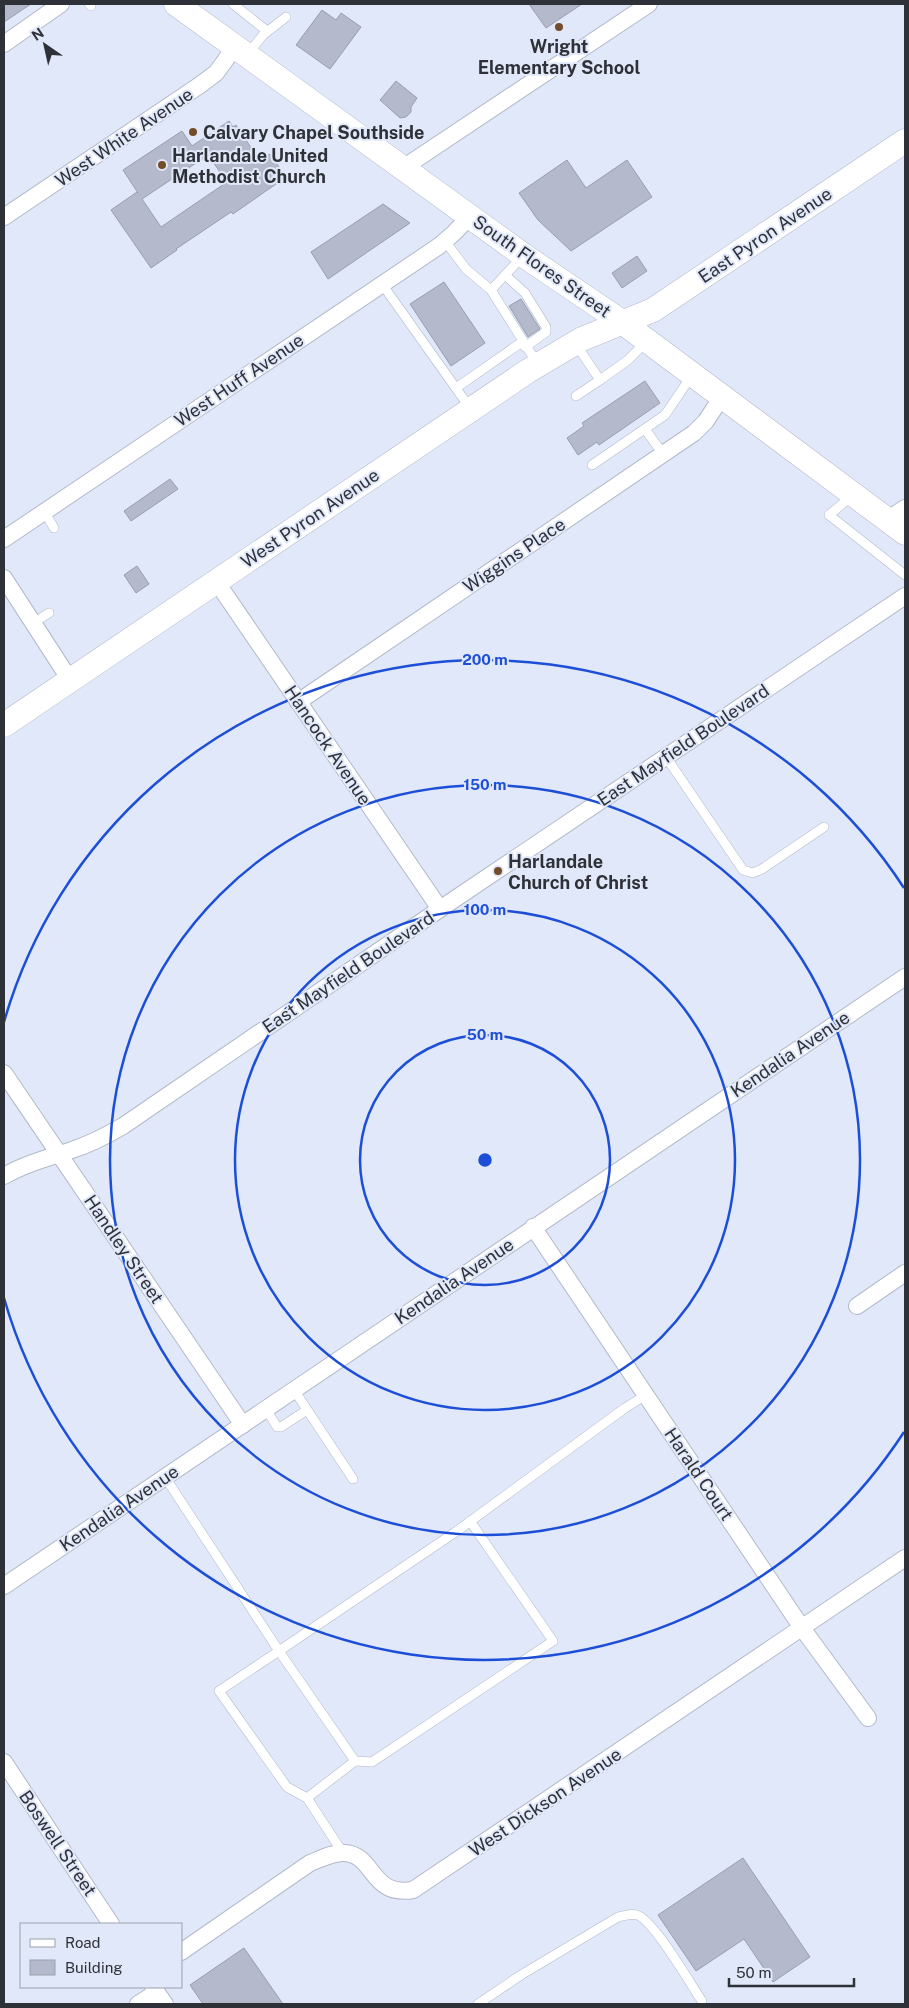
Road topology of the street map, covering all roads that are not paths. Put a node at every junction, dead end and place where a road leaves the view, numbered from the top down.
1 (61, 4) edge
2 (176, 4) edge
3 (233, 4) edge
4 (649, 4) edge
5 (286, 17) dead end
6 (267, 31) junction
7 (4, 44) edge
8 (241, 51) junction
9 (905, 141) edge
10 (403, 168) junction
11 (470, 216) junction
12 (4, 217) edge
13 (445, 241) junction
14 (523, 255) junction
15 (504, 275) junction
16 (382, 284) junction
17 (491, 290) junction
18 (622, 322) junction
19 (646, 342) junction
20 (574, 343) junction
21 (529, 351) junction
22 (692, 375) junction
23 (600, 380) junction
24 (456, 388) junction
25 (576, 396) dead end
26 (721, 398) junction
27 (471, 410) junction
28 (645, 429) junction
29 (663, 454) junction
30 (592, 465) dead end
31 (853, 495) junction
32 (44, 511) junction
33 (899, 520) edge
34 (54, 528) dead end
35 (4, 538) edge
36 (905, 575) edge
37 (4, 578) edge
38 (216, 581) junction
39 (905, 596) edge
40 (49, 613) dead end
41 (33, 623) junction
42 (70, 680) junction
43 (298, 702) junction
44 (4, 725) edge
45 (666, 757) junction
46 (824, 827) dead end
47 (440, 909) junction
48 (905, 977) edge
49 (4, 1073) edge
50 (60, 1154) junction
51 (4, 1176) edge
52 (533, 1227) junction
53 (905, 1273) edge
54 (857, 1306) dead end
55 (294, 1390) junction
56 (646, 1395) junction
57 (266, 1409) junction
58 (307, 1410) junction
59 (243, 1424) junction
60 (165, 1477) junction
61 (353, 1479) dead end
62 (470, 1521) junction
63 (905, 1558) edge
64 (4, 1586) edge
65 (802, 1628) junction
66 (279, 1651) junction
67 (868, 1718) dead end
68 (354, 1761) junction
69 (4, 1762) edge
70 (307, 1798) junction
71 (342, 1852) junction
72 (110, 1923) edge
73 (182, 1951) edge
74 (158, 1994) edge
75 (702, 2001) dead end
76 (138, 2004) edge
77 (478, 2004) edge

1 - 7 street
2 - 8 street, South Flores Street
3 - 6 lane
4 - 10 street
5 - 6 lane
6 - 8 lane
8 - 10 street, South Flores Street
8 - 12 street, West White Avenue
9 - 18 street, East Pyron Avenue
10 - 11 street, South Flores Street
11 - 13 street, West Huff Avenue
11 - 14 street, South Flores Street
13 - 16 street, West Huff Avenue
13 - 17 lane
14 - 15 lane
14 - 18 street, South Flores Street
15 - 17 lane
15 - 21 lane
16 - 24 lane
16 - 32 street, West Huff Avenue
17 - 21 lane
18 - 19 street, South Flores Street
18 - 20 street, West Pyron Avenue
19 - 22 street, South Flores Street
19 - 23 lane
20 - 21 street, West Pyron Avenue
20 - 23 lane
21 - 24 lane
21 - 27 street, West Pyron Avenue
22 - 26 street, South Flores Street
22 - 28 lane
23 - 25 lane
24 - 27 lane
26 - 29 street, Wiggins Place
26 - 31 street, South Flores Street
27 - 38 street, West Pyron Avenue
28 - 29 lane
28 - 30 lane
29 - 43 street, Wiggins Place
31 - 33 street, South Flores Street
31 - 36 lane
32 - 34 lane
32 - 35 street, West Huff Avenue
37 - 41 street
38 - 42 street, West Pyron Avenue
38 - 43 street, Hancock Avenue
39 - 45 street, East Mayfield Boulevard
40 - 41 lane
41 - 42 street
42 - 44 street, West Pyron Avenue
43 - 47 street, Hancock Avenue
45 - 46 lane
45 - 47 street, East Mayfield Boulevard
47 - 50 street, East Mayfield Boulevard
48 - 52 street, Kendalia Avenue
49 - 50 street, Handley Street
50 - 51 street, East Mayfield Boulevard
50 - 59 street, Handley Street
52 - 55 street, Kendalia Avenue
52 - 56 street, Harald Court
53 - 54 street
55 - 57 street, Kendalia Avenue
55 - 58 lane
56 - 62 lane
56 - 65 street, Harald Court
57 - 58 lane
57 - 59 street, Kendalia Avenue
58 - 61 lane
59 - 60 street, Kendalia Avenue
60 - 64 street, Kendalia Avenue
60 - 66 lane
62 - 66 lane
62 - 68 lane
63 - 65 street, West Dickson Avenue
65 - 67 street, Harald Court
65 - 71 street, West Dickson Avenue
66 - 68 lane
66 - 70 lane
68 - 70 lane
69 - 72 street, Boswell Street
70 - 71 lane
71 - 73 street
74 - 76 street
75 - 77 lane

